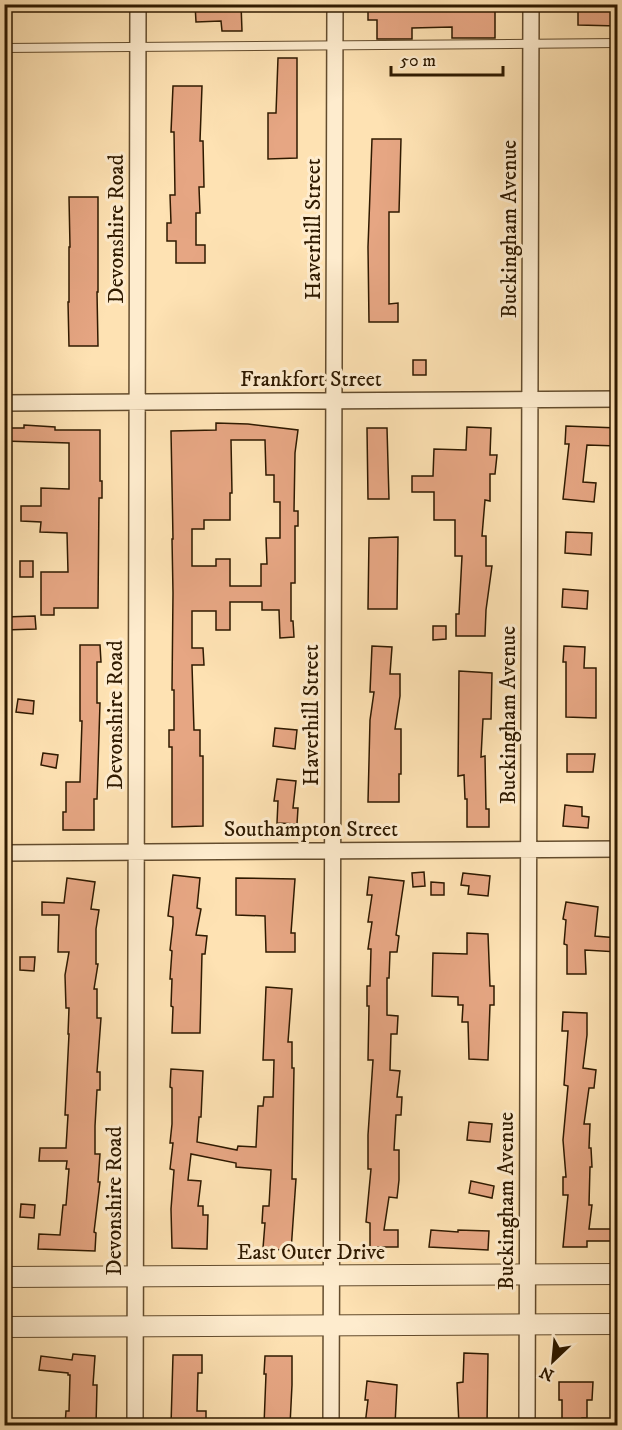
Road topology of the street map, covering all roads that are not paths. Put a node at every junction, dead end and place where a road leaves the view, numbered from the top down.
1 (138, 4) edge
2 (335, 4) edge
3 (531, 4) edge
4 (531, 43) junction
5 (618, 43) edge
6 (335, 44) junction
7 (138, 46) junction
8 (4, 48) edge
9 (530, 399) junction
10 (618, 399) edge
11 (334, 401) junction
12 (137, 402) junction
13 (4, 403) edge
14 (529, 849) junction
15 (618, 849) edge
16 (333, 851) junction
17 (4, 852) edge
18 (136, 852) junction
19 (528, 1274) junction
20 (618, 1274) edge
21 (332, 1275) junction
22 (135, 1276) junction
23 (4, 1277) edge
24 (527, 1324) junction
25 (618, 1324) edge
26 (331, 1326) junction
27 (4, 1327) edge
28 (135, 1327) junction
29 (135, 1425) edge
30 (331, 1425) edge
31 (527, 1425) edge

1 - 7 street, Devonshire Road
2 - 6 street, Haverhill Street
3 - 4 street, Buckingham Avenue
4 - 5 lane
4 - 6 lane
4 - 9 street, Buckingham Avenue
6 - 7 lane
6 - 11 street, Haverhill Street
7 - 8 lane
7 - 12 street, Devonshire Road
9 - 10 street, Frankfort Street
9 - 11 street, Frankfort Street
9 - 14 street, Buckingham Avenue
11 - 12 street, Frankfort Street
11 - 16 street, Haverhill Street
12 - 13 street, Frankfort Street
12 - 18 street, Devonshire Road
14 - 15 street, Southampton Street
14 - 16 street, Southampton Street
14 - 19 street, Buckingham Avenue
16 - 18 street, Southampton Street
16 - 21 street, Haverhill Street
17 - 18 street, Southampton Street
18 - 22 street, Devonshire Road
19 - 20 street, East Outer Drive
19 - 21 street, East Outer Drive
19 - 24 street, Buckingham Avenue
21 - 22 street, East Outer Drive
21 - 26 street, Haverhill Street
22 - 23 street, East Outer Drive
22 - 28 street, Devonshire Road
24 - 25 street
24 - 26 street
24 - 31 street, Buckingham Avenue
26 - 28 street
26 - 30 street, Haverhill Street
27 - 28 street
28 - 29 street, Devonshire Road

